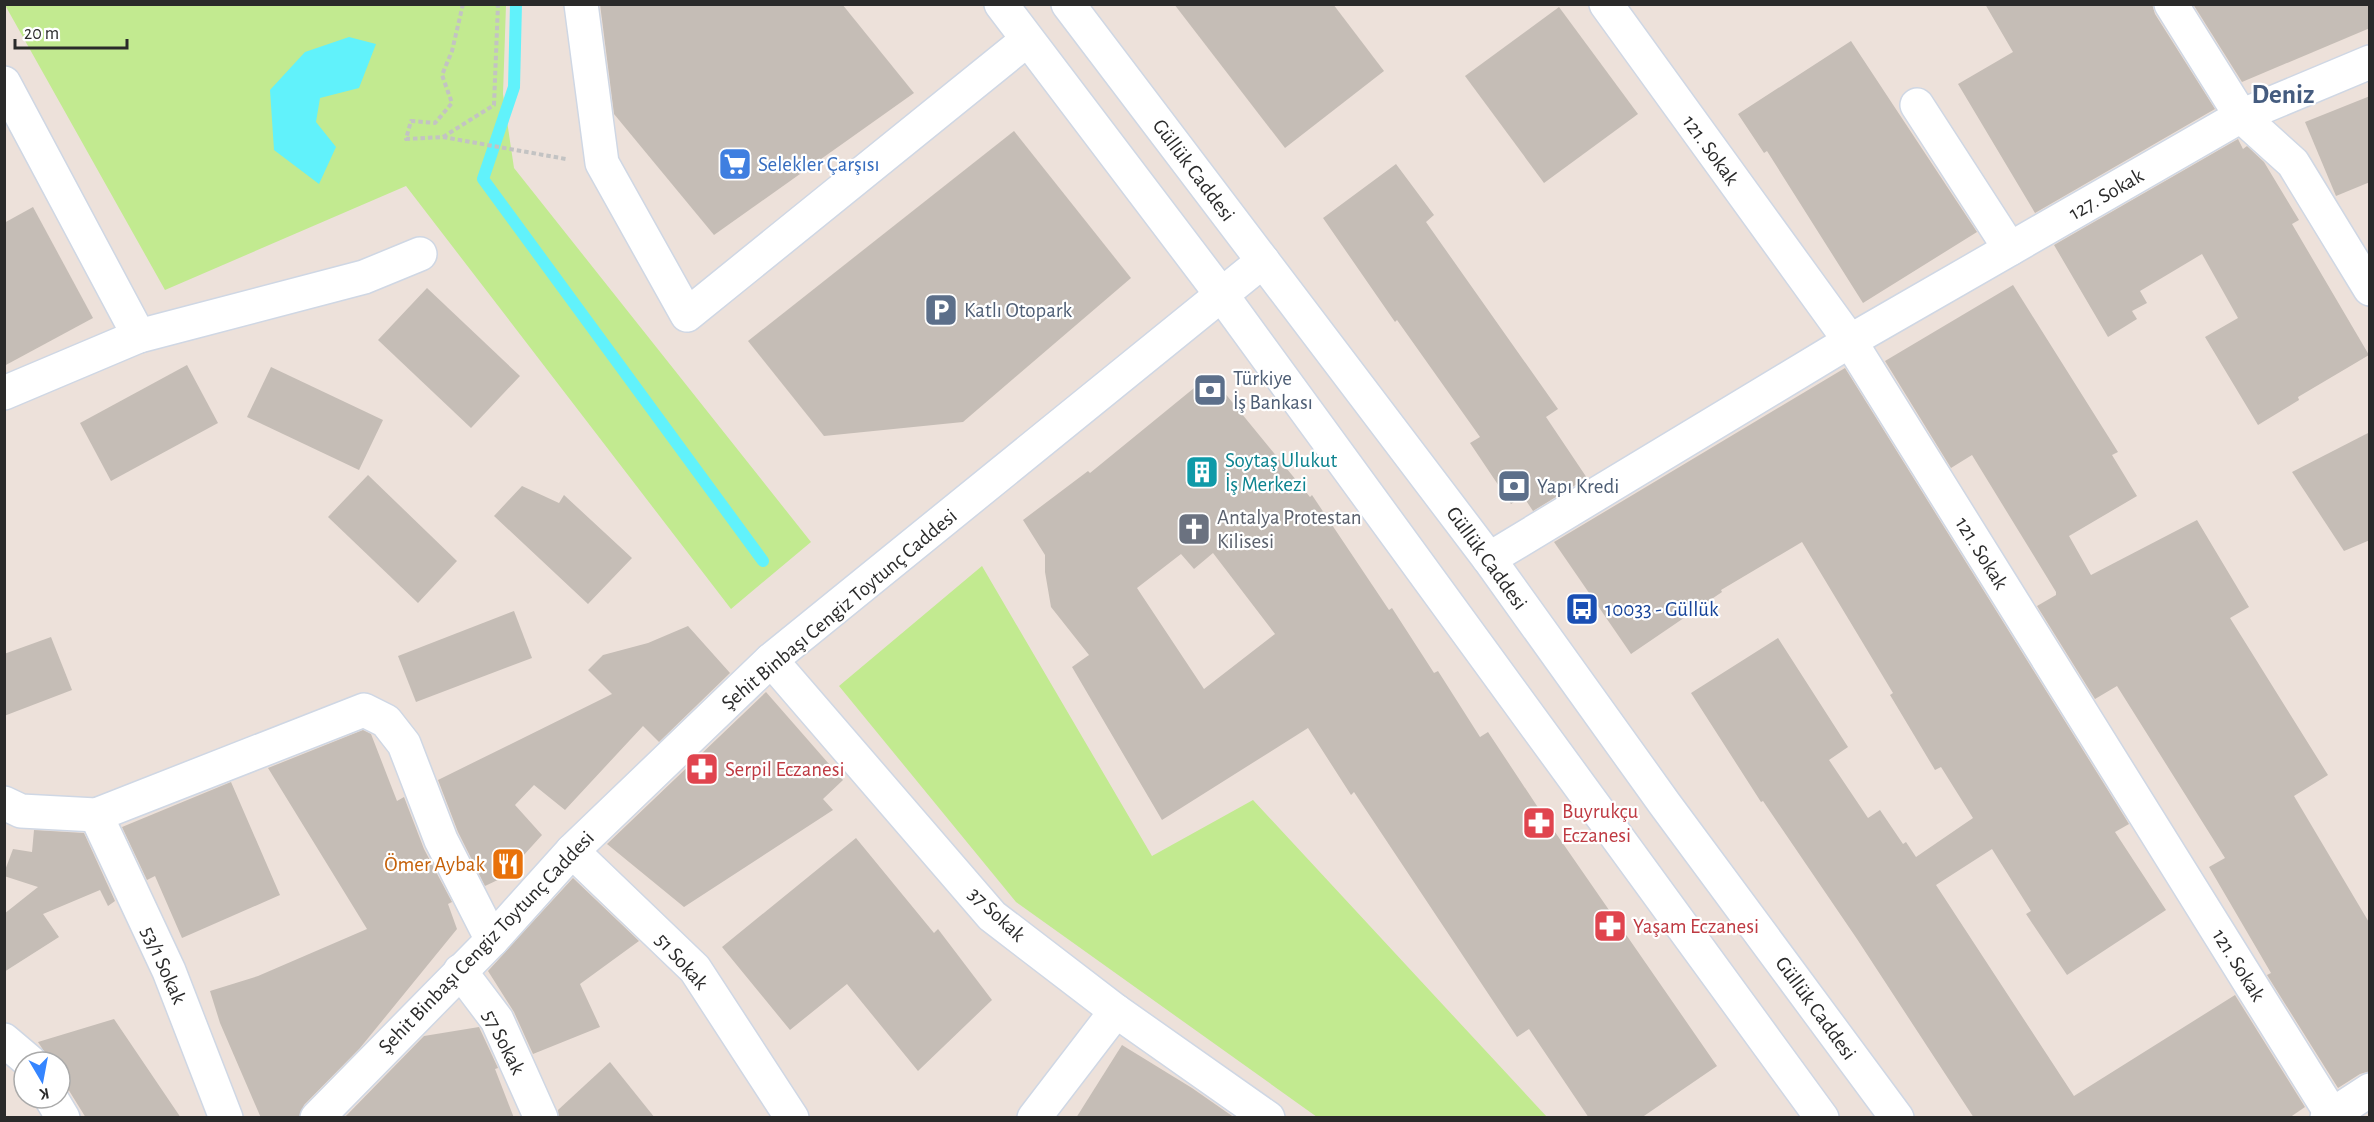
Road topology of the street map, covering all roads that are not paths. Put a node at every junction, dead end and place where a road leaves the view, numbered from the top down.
1 (581, 4) edge
2 (1001, 4) edge
3 (1068, 4) edge
4 (1606, 4) edge
5 (2171, 4) edge
6 (1027, 40) junction
7 (2370, 62) edge
8 (4, 83) edge
9 (1917, 105) dead end
10 (2241, 116) junction
11 (2010, 249) junction
12 (420, 254) dead end
13 (1263, 261) junction
14 (2370, 289) edge
15 (1221, 294) junction
16 (139, 336) junction
17 (1850, 341) junction
18 (4, 393) edge
19 (1489, 559) junction
20 (771, 660) junction
21 (4, 802) edge
22 (96, 815) junction
23 (572, 850) junction
24 (492, 940) junction
25 (460, 971) junction
26 (1116, 1011) junction
27 (4, 1040) edge
28 (16, 1050) edge
29 (2370, 1090) edge
30 (2331, 1116) edge
31 (226, 1118) edge
32 (317, 1118) edge
33 (541, 1118) edge
34 (792, 1118) edge
35 (1034, 1118) edge
36 (1268, 1118) edge
37 (1822, 1118) edge
38 (1897, 1118) edge

1 - 6 street
2 - 6 street
3 - 13 street, Güllük Caddesi
4 - 17 street, 121. Sokak
5 - 10 street
6 - 15 street
7 - 10 street, 127. Sokak
8 - 16 street
9 - 11 street
10 - 11 street, 127. Sokak
10 - 14 street
11 - 17 street, 127. Sokak
12 - 16 street
13 - 15 street, Şehit Binbaşı Cengiz Toytunç Caddesi
13 - 19 street, Güllük Caddesi
15 - 20 street, Şehit Binbaşı Cengiz Toytunç Caddesi
15 - 37 street
16 - 18 street
17 - 19 street, 127. Sokak
17 - 30 street, 121. Sokak
19 - 38 street, Güllük Caddesi
20 - 23 street, Şehit Binbaşı Cengiz Toytunç Caddesi
20 - 26 street, 37 Sokak
21 - 22 street
22 - 24 street
22 - 31 street, 53/1 Sokak
23 - 24 street, Şehit Binbaşı Cengiz Toytunç Caddesi
23 - 34 street, 51 Sokak
24 - 25 street, Şehit Binbaşı Cengiz Toytunç Caddesi
25 - 32 street, Şehit Binbaşı Cengiz Toytunç Caddesi
25 - 33 street, 57 Sokak
26 - 35 street
26 - 36 street, 37 Sokak
27 - 28 street
29 - 30 street

